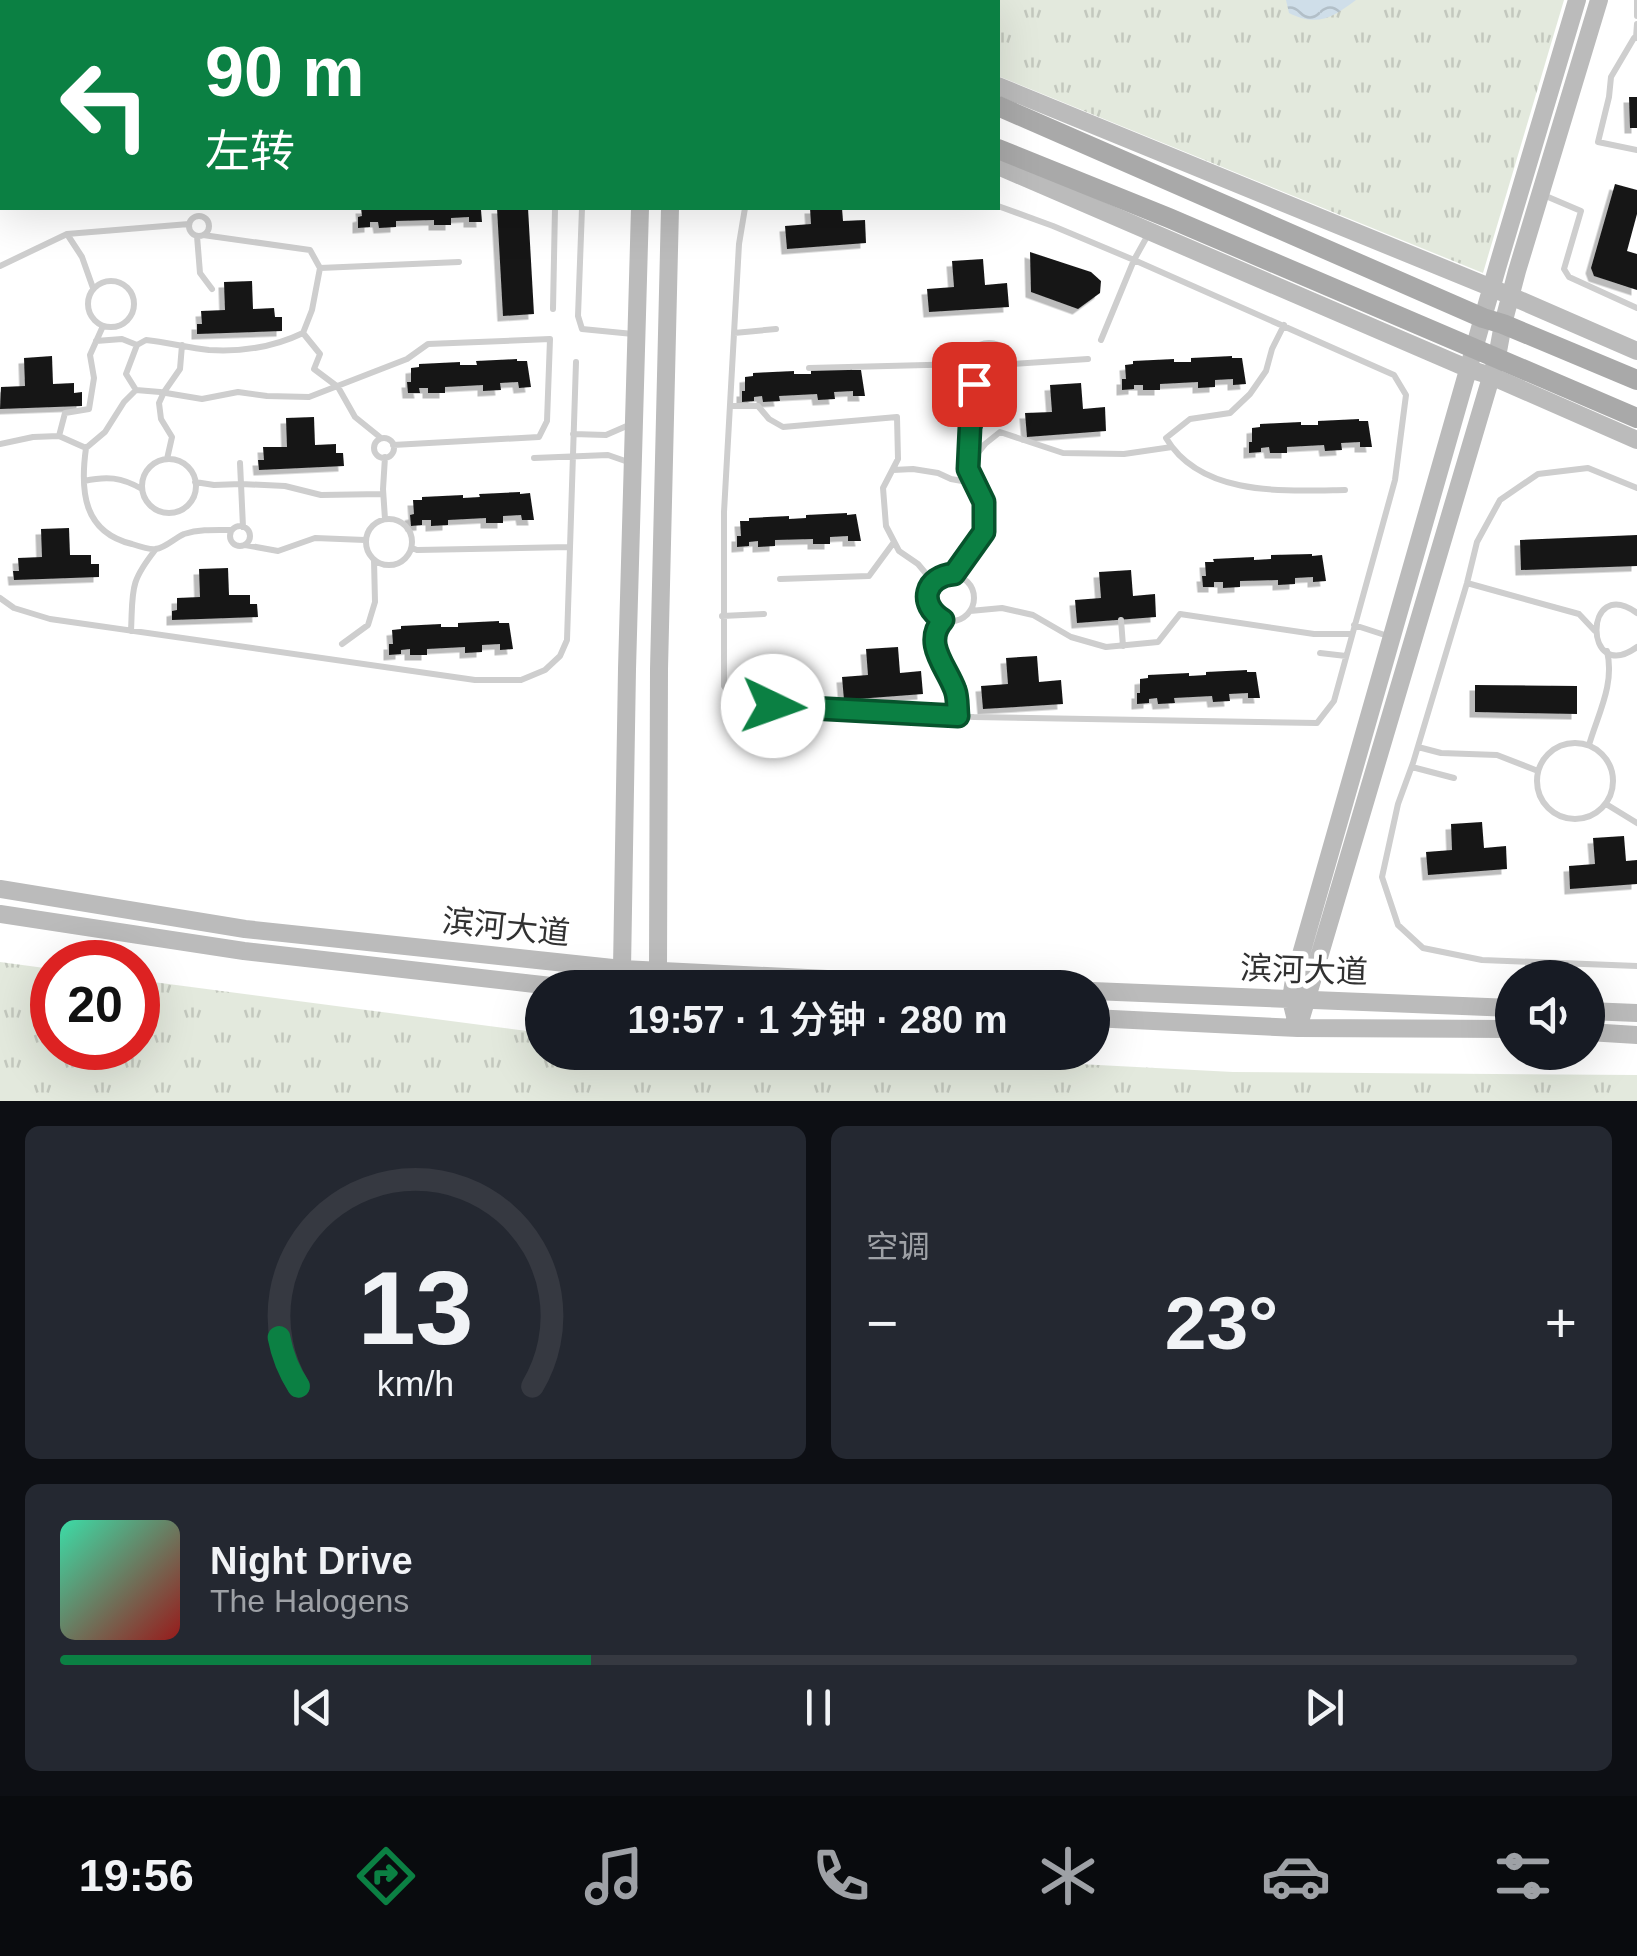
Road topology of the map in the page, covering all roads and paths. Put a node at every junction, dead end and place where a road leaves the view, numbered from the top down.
1 (1578, 0) edge
2 (1599, 0) edge
3 (1636, 0) edge
4 (1637, 16) edge
5 (1637, 24) edge
6 (1636, 38) edge
7 (1000, 87) edge
8 (1000, 107) edge
9 (1000, 150) edge
10 (1637, 150) edge
11 (1000, 167) edge
12 (1540, 194) junction
13 (1000, 207) edge
14 (555, 210) edge
15 (582, 210) edge
16 (640, 210) edge
17 (670, 210) edge
18 (745, 210) edge
19 (1155, 222) junction
20 (189, 224) junction
21 (67, 234) junction
22 (200, 235) junction
23 (1134, 260) junction
24 (458, 262) dead end
25 (0, 266) edge
26 (320, 268) junction
27 (94, 288) junction
28 (1492, 288) junction
29 (212, 289) dead end
30 (1510, 297) junction
31 (1637, 308) edge
32 (553, 309) dead end
33 (1493, 321) junction
34 (1284, 325) junction
35 (103, 326) junction
36 (776, 329) dead end
37 (303, 333) junction
38 (734, 333) junction
39 (636, 334) junction
40 (1102, 340) dead end
41 (96, 341) junction
42 (138, 345) junction
43 (182, 345) junction
44 (1637, 351) edge
45 (1088, 359) dead end
46 (1472, 360) junction
47 (576, 362) dead end
48 (966, 364) junction
49 (1012, 364) junction
50 (1494, 367) junction
51 (808, 368) dead end
52 (1637, 380) edge
53 (338, 387) junction
54 (981, 388) junction
55 (136, 390) junction
56 (164, 392) junction
57 (730, 406) junction
58 (1637, 418) edge
59 (634, 422) junction
60 (573, 434) junction
61 (59, 436) junction
62 (380, 438) junction
63 (1637, 440) edge
64 (0, 444) edge
65 (393, 446) junction
66 (86, 448) junction
67 (1172, 448) junction
68 (572, 456) junction
69 (167, 458) junction
70 (385, 458) junction
71 (534, 458) dead end
72 (240, 463) dead end
73 (632, 463) junction
74 (968, 465) junction
75 (892, 470) junction
76 (84, 481) junction
77 (195, 482) junction
78 (974, 483) junction
79 (241, 484) junction
80 (142, 488) junction
81 (1637, 488) edge
82 (1345, 490) dead end
83 (383, 494) junction
84 (385, 519) junction
85 (243, 527) junction
86 (232, 530) junction
87 (366, 540) junction
88 (894, 542) junction
89 (244, 545) junction
90 (570, 547) junction
91 (412, 548) junction
92 (156, 549) junction
93 (374, 560) junction
94 (954, 574) junction
95 (780, 579) dead end
96 (933, 582) junction
97 (1467, 583) junction
98 (0, 598) edge
99 (970, 611) junction
100 (1637, 613) edge
101 (764, 614) dead end
102 (722, 616) junction
103 (943, 620) junction
104 (1120, 620) dead end
105 (1353, 629) junction
106 (131, 630) junction
107 (1595, 632) junction
108 (1392, 638) junction
109 (342, 644) dead end
110 (1123, 646) junction
111 (1637, 647) edge
112 (1606, 651) junction
113 (1320, 653) dead end
114 (1346, 656) junction
115 (958, 716) junction
116 (1588, 745) junction
117 (1418, 746) junction
118 (1412, 767) junction
119 (1538, 771) junction
120 (1454, 778) dead end
121 (1606, 804) junction
122 (1637, 823) edge
123 (0, 889) edge
124 (0, 914) edge
125 (1637, 966) edge
126 (622, 969) junction
127 (634, 970) edge
128 (658, 970) edge
129 (525, 983) edge
130 (1110, 992) edge
131 (1299, 1000) junction
132 (1495, 1007) edge
133 (1605, 1012) edge
134 (1637, 1013) edge
135 (1110, 1019) edge
136 (1298, 1028) junction
137 (1495, 1030) edge
138 (1605, 1033) edge
139 (1637, 1035) edge

1 - 28 street
2 - 12 street
3 - 4 lane
5 - 6 lane
6 - 10 lane
7 - 28 street
8 - 33 main road
9 - 19 main road
11 - 19 street
12 - 30 street
12 - 31 lane
13 - 23 lane
14 - 32 lane
15 - 39 lane
16 - 39 street
17 - 128 street
18 - 38 lane
19 - 23 lane
19 - 46 main road
20 - 21 lane
20 - 22 lane
20 - 22 lane
21 - 25 lane
21 - 27 lane
22 - 26 lane
22 - 29 lane
23 - 34 lane
23 - 40 lane
24 - 26 lane
26 - 37 lane
27 - 35 lane
27 - 35 lane
28 - 30 street
28 - 33 street
30 - 33 street
30 - 44 street
33 - 46 street
33 - 50 street
33 - 52 main road
34 - 67 lane
34 - 105 lane
35 - 41 lane
36 - 38 lane
37 - 43 lane
37 - 53 lane
38 - 57 lane
39 - 59 street
41 - 42 lane
41 - 61 lane
42 - 43 lane
42 - 55 lane
43 - 56 lane
45 - 49 lane
46 - 50 main road
46 - 108 street
47 - 60 lane
48 - 49 lane
48 - 51 lane
48 - 54 lane
49 - 54 lane
50 - 58 main road
50 - 63 street
50 - 131 street
53 - 56 lane
53 - 62 lane
53 - 65 lane
54 - 74 lane
55 - 56 lane
55 - 66 lane
56 - 69 lane
57 - 75 lane
57 - 102 lane
59 - 60 lane
59 - 73 street
60 - 68 lane
61 - 64 lane
61 - 66 lane
62 - 65 lane
62 - 70 lane
65 - 70 lane
66 - 76 lane
67 - 74 lane
67 - 82 lane
68 - 71 lane
68 - 73 lane
68 - 90 lane
69 - 77 lane
69 - 80 lane
70 - 83 lane
72 - 79 lane
73 - 126 street
74 - 78 lane
75 - 78 lane
75 - 88 lane
76 - 80 lane
76 - 92 lane
77 - 79 lane
77 - 80 lane
78 - 94 lane
79 - 83 lane
79 - 85 lane
81 - 97 lane
83 - 84 lane
84 - 87 lane
84 - 91 lane
85 - 86 lane
85 - 89 lane
86 - 89 lane
86 - 92 lane
87 - 89 lane
87 - 93 lane
88 - 95 lane
88 - 96 lane
90 - 91 lane
90 - 106 lane
91 - 93 lane
92 - 106 lane
93 - 109 lane
94 - 96 lane
94 - 99 lane
96 - 103 lane
97 - 107 lane
97 - 117 lane
98 - 106 lane
99 - 103 lane
99 - 110 lane
100 - 107 lane
101 - 102 lane
102 - 115 lane
103 - 115 lane
104 - 110 lane
105 - 108 lane
105 - 110 lane
105 - 114 lane
107 - 112 lane
108 - 131 street
111 - 112 lane
112 - 116 lane
113 - 114 lane
114 - 115 lane
116 - 119 lane
116 - 121 lane
117 - 118 lane
117 - 119 lane
118 - 120 lane
118 - 125 lane
119 - 121 lane
121 - 122 lane
123 - 126 street, 滨河大道
124 - 129 street, 滨河大道
126 - 127 street, 滨河大道
130 - 131 street, 滨河大道
131 - 132 street, 滨河大道
131 - 136 street
133 - 134 street
135 - 136 street, 滨河大道
136 - 137 street, 滨河大道
138 - 139 street

